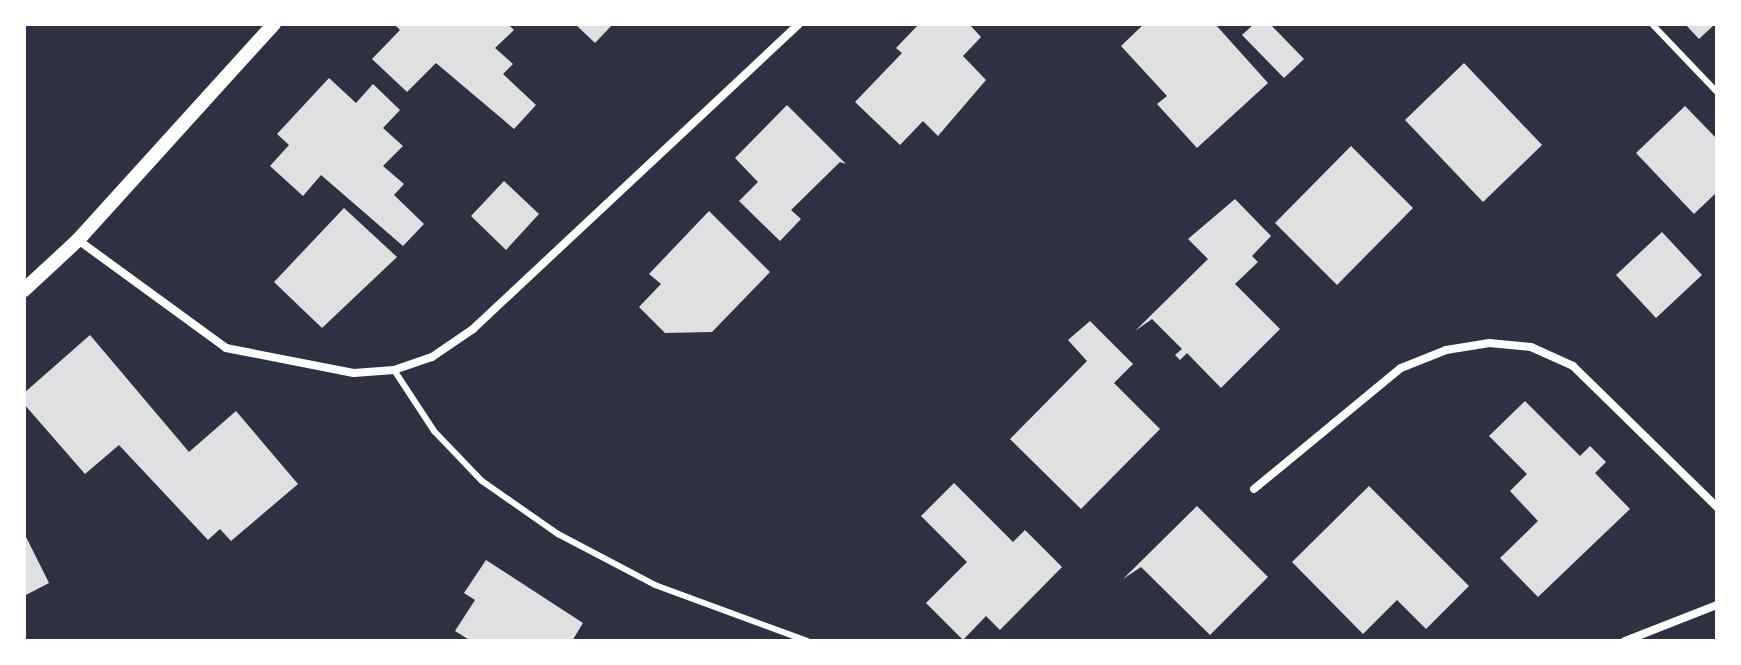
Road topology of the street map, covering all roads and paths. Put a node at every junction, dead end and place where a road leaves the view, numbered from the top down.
1 (274, 24) edge
2 (799, 24) edge
3 (1652, 24) edge
4 (1717, 92) edge
5 (78, 240) junction
6 (24, 290) edge
7 (394, 370) junction
8 (1254, 489) dead end
9 (1717, 507) edge
10 (1717, 605) edge
11 (807, 641) edge
12 (1625, 641) edge

1 - 5 street
2 - 7 street
3 - 4 lane
5 - 6 street
5 - 7 street
7 - 11 lane
8 - 9 street
10 - 12 street

